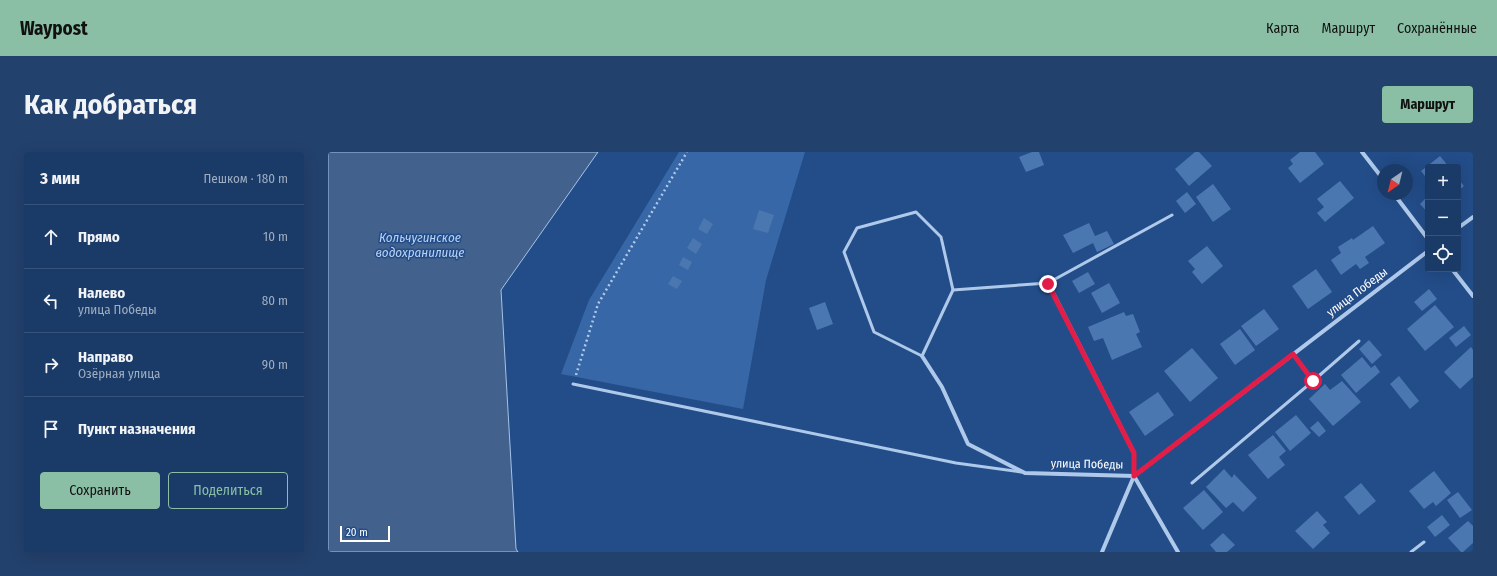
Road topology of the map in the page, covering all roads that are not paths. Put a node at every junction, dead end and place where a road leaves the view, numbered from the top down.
1 (1362, 152) edge
2 (1377, 171) edge
3 (1399, 200) edge
4 (1172, 215) dead end
5 (1473, 217) edge
6 (1461, 226) edge
7 (1426, 236) edge
8 (1425, 253) edge
9 (1454, 272) edge
10 (1048, 284) junction
11 (953, 290) junction
12 (1473, 296) edge
13 (1359, 341) dead end
14 (1293, 354) junction
15 (922, 356) junction
16 (1313, 381) junction
17 (573, 384) road end
18 (1025, 473) junction
19 (1134, 476) junction
20 (1192, 483) dead end
21 (1424, 542) dead end
22 (1102, 552) edge
23 (1178, 552) edge
24 (1411, 552) edge

1 - 2 street
3 - 7 street
4 - 10 lane
5 - 6 street
8 - 14 street, улица Победы
9 - 12 street
10 - 11 lane
10 - 19 street
11 - 15 lane
11 - 15 lane
13 - 16 lane
14 - 16 lane
14 - 19 street, улица Победы
15 - 18 street, улица Победы
16 - 20 lane
17 - 18 lane
18 - 19 street, улица Победы
19 - 22 street
19 - 23 street
21 - 24 lane

